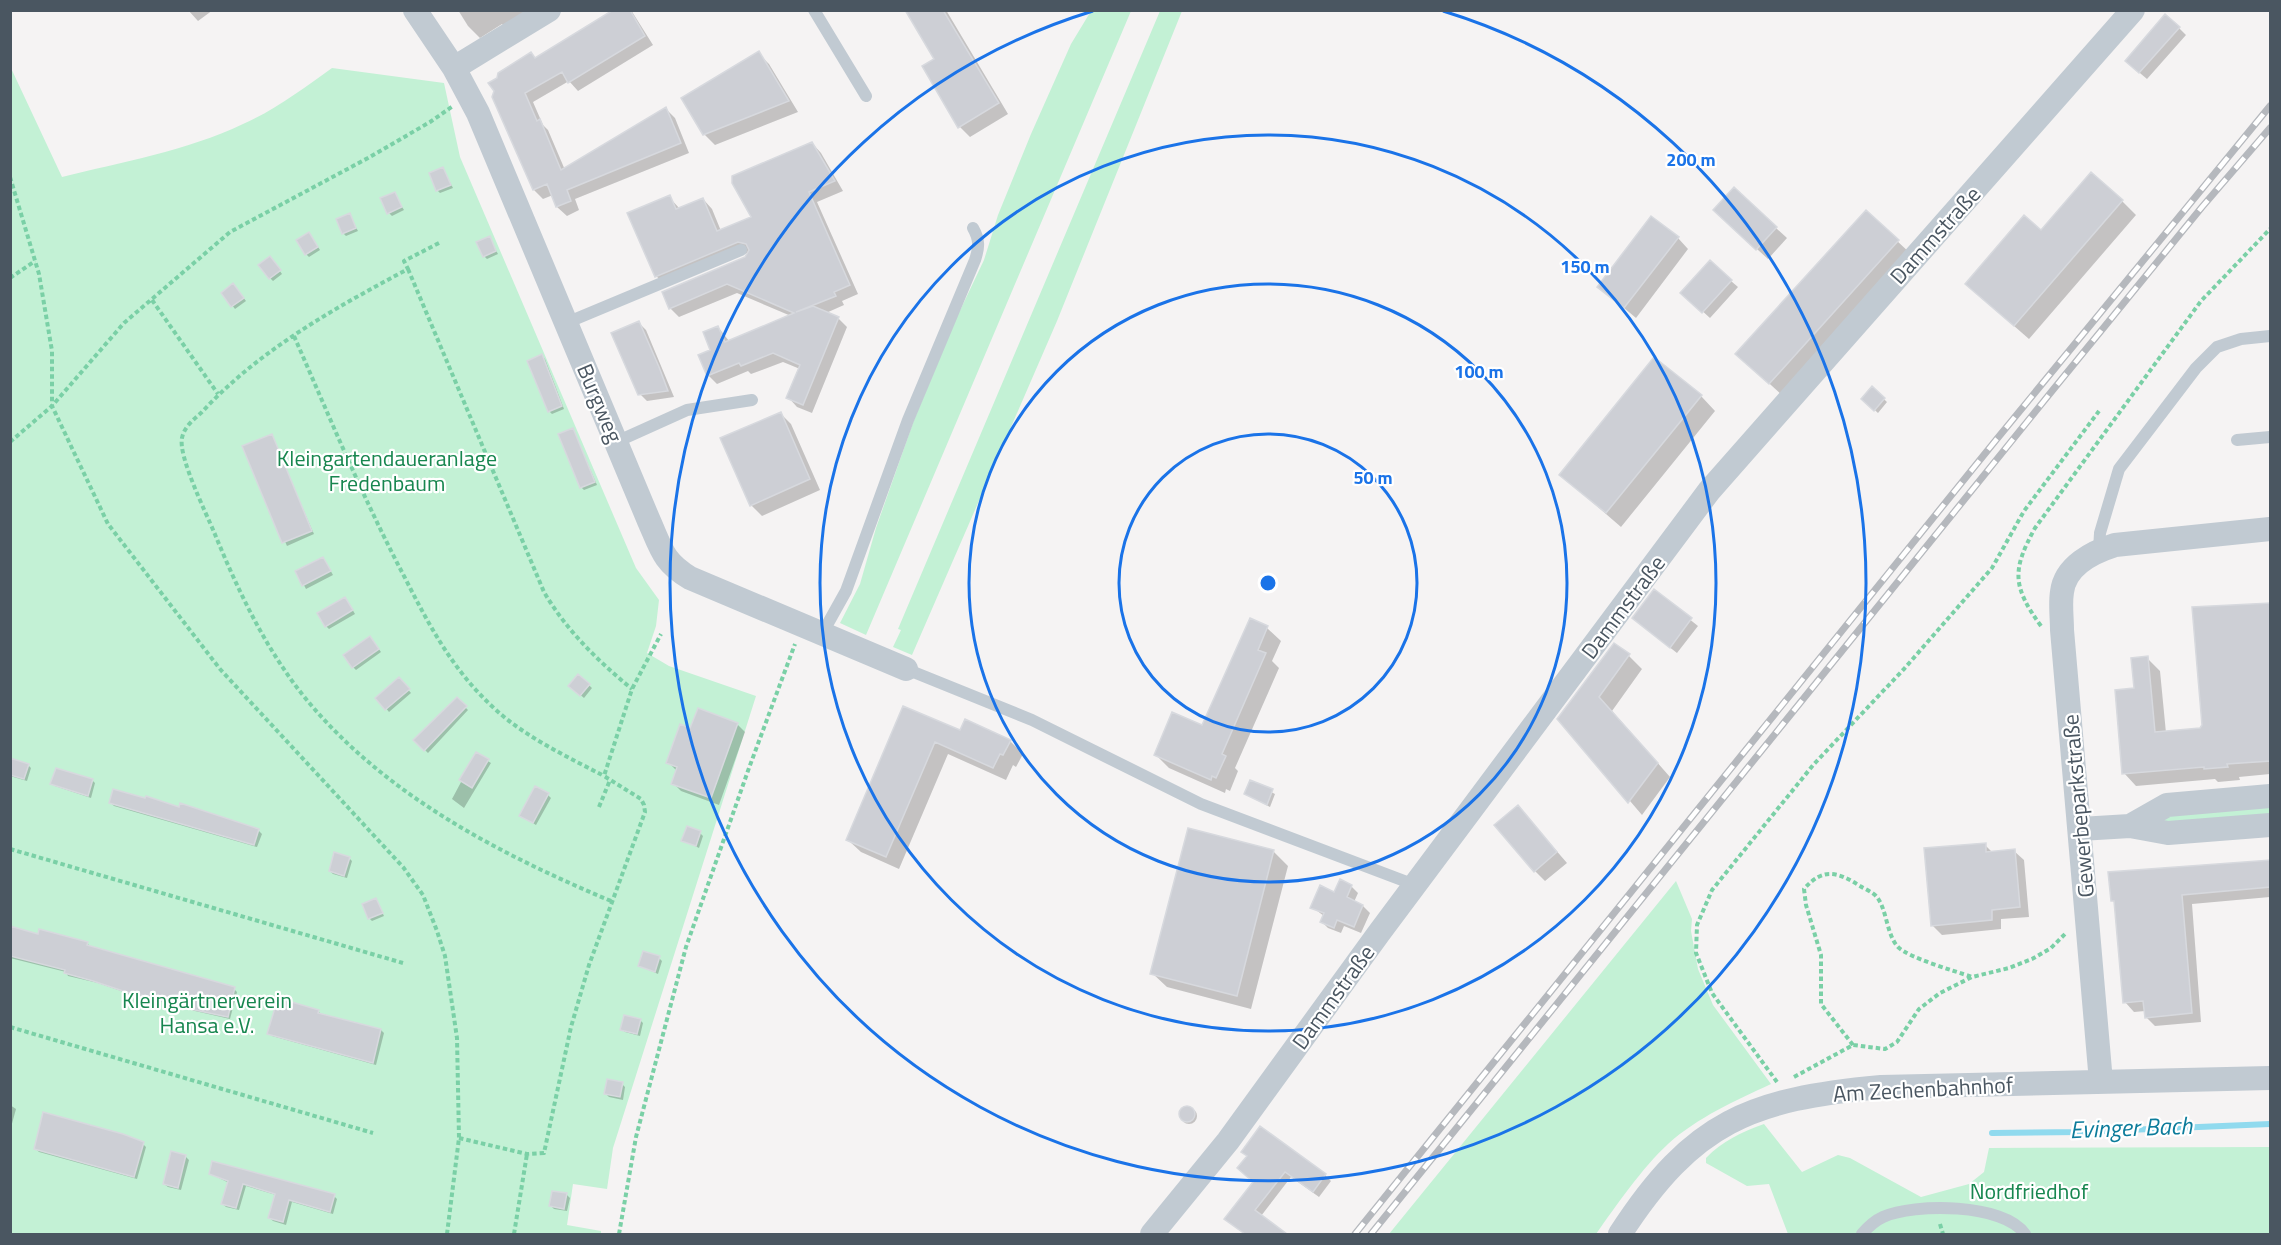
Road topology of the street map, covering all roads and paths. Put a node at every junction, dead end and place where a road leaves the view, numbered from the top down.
1 (415, 10) edge
2 (549, 10) edge
3 (814, 10) edge
4 (2133, 10) edge
5 (454, 68) junction
6 (467, 93) junction
7 (866, 96) dead end
8 (10, 177) edge
9 (973, 228) dead end
10 (2271, 229) edge
11 (439, 243) dead end
12 (741, 250) dead end
13 (35, 261) junction
14 (408, 269) junction
15 (10, 278) edge
16 (152, 300) junction
17 (566, 323) junction
18 (294, 336) junction
19 (2271, 336) edge
20 (218, 394) junction
21 (752, 400) dead end
22 (52, 406) junction
23 (2099, 411) dead end
24 (2271, 437) edge
25 (2237, 440) dead end
26 (10, 442) edge
27 (616, 442) junction
28 (2271, 528) edge
29 (2099, 550) junction
30 (812, 629) junction
31 (2044, 632) dead end
32 (661, 634) dead end
33 (906, 669) joint
34 (632, 689) junction
35 (604, 776) junction
36 (610, 780) junction
37 (2271, 796) edge
38 (599, 807) dead end
39 (2271, 825) edge
40 (2130, 826) junction
41 (2080, 829) junction
42 (10, 849) edge
43 (1415, 885) junction
44 (611, 901) junction
45 (2088, 924) junction
46 (403, 963) dead end
47 (1972, 977) junction
48 (10, 1027) edge
49 (1853, 1045) junction
50 (2271, 1078) edge
51 (2101, 1082) junction
52 (1784, 1092) junction
53 (373, 1133) dead end
54 (459, 1137) junction
55 (527, 1154) junction
56 (447, 1234) edge
57 (514, 1234) edge
58 (620, 1234) edge
59 (1152, 1234) edge
60 (1620, 1234) edge
61 (1862, 1234) edge
62 (2025, 1234) edge

1 - 5 street, Burgweg
2 - 5 street
3 - 7 lane
4 - 43 street, Dammstraße
5 - 6 street, Burgweg
6 - 16 path
6 - 17 street, Burgweg
8 - 13 path
9 - 30 lane
10 - 31 path
11 - 14 path
12 - 17 lane
13 - 15 path
13 - 22 path
14 - 18 path
14 - 34 path
16 - 20 path
16 - 22 path
17 - 27 street, Burgweg
18 - 20 path
18 - 35 path
19 - 29 lane
20 - 44 path
21 - 27 lane
22 - 26 path
22 - 54 path
23 - 52 path
24 - 25 lane
27 - 30 street, Burgweg
28 - 29 street, Gewerbeparkstraße
29 - 41 street, Gewerbeparkstraße
30 - 33 street, Burgweg
30 - 58 path
32 - 34 path
33 - 43 lane
34 - 35 path
35 - 36 path
36 - 38 path
36 - 44 path
37 - 40 street
39 - 40 street
40 - 41 street
41 - 45 street, Gewerbeparkstraße
42 - 46 path
43 - 59 street, Dammstraße
44 - 55 path
45 - 47 path
45 - 51 street, Gewerbeparkstraße
47 - 49 path
47 - 49 path
48 - 53 path
49 - 52 path
50 - 51 street
51 - 52 street, Am Zechenbahnhof
52 - 60 street, Am Zechenbahnhof
54 - 55 path
54 - 56 path
55 - 57 path
61 - 62 lane

